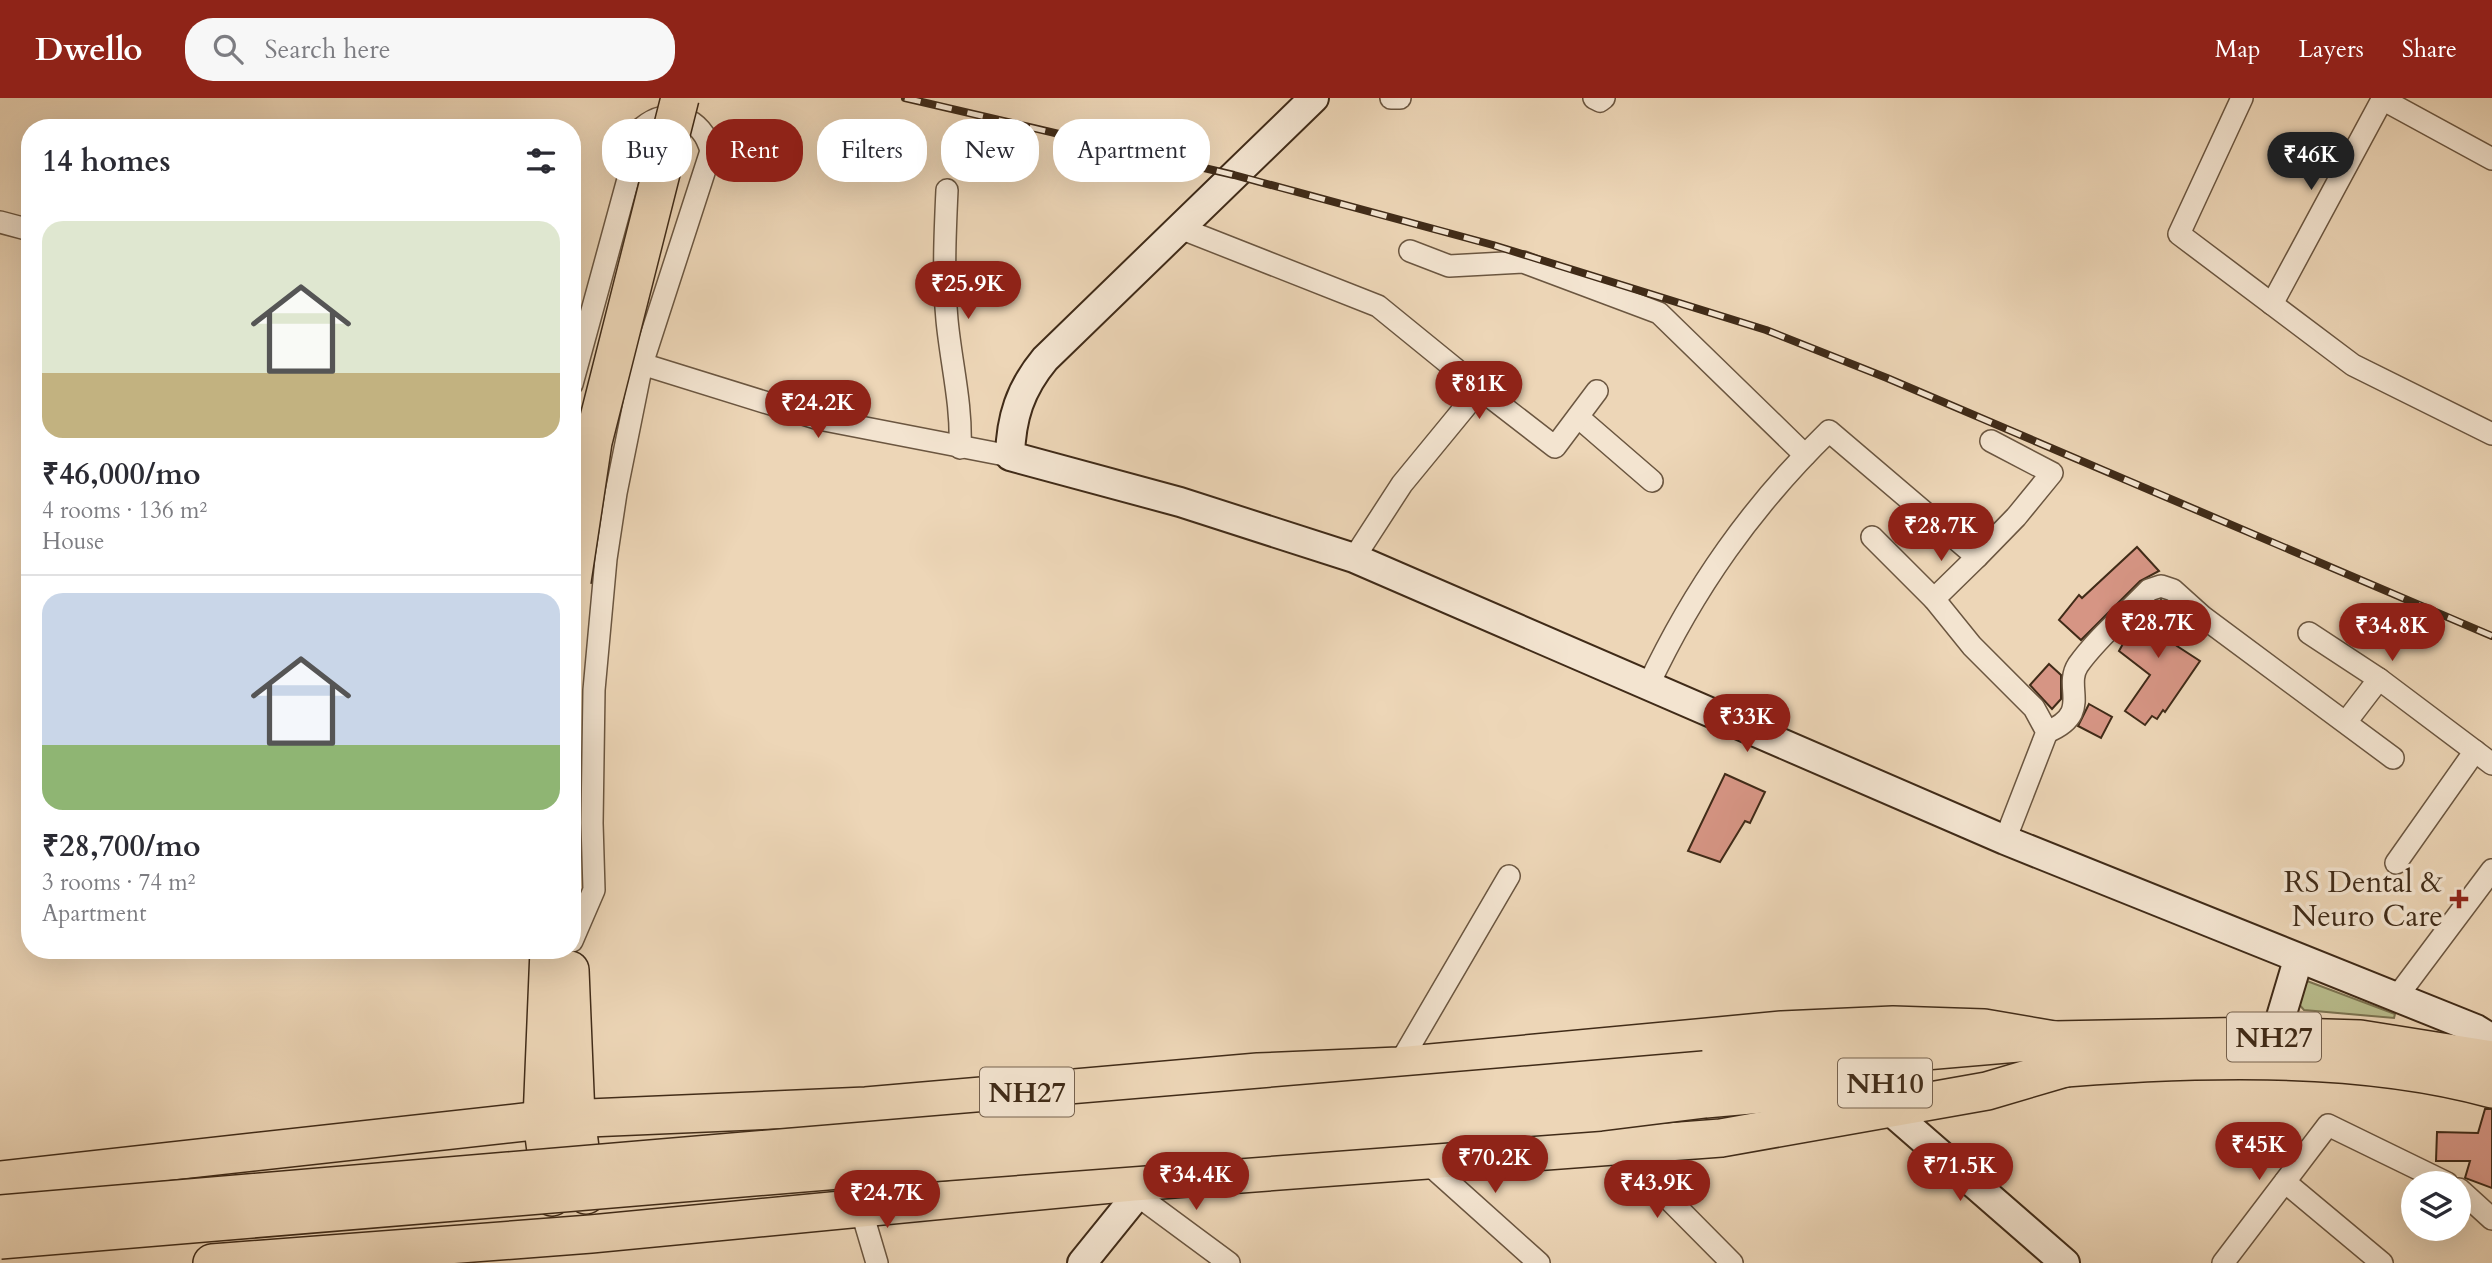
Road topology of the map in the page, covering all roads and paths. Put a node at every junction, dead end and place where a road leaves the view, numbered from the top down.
1 (680, 98) edge
2 (1314, 98) edge
3 (1391, 98) edge
4 (1400, 98) edge
5 (1594, 98) edge
6 (1604, 98) edge
7 (2242, 98) edge
8 (2382, 99) edge
9 (2492, 159) edge
10 (947, 190) dead end
11 (0, 222) edge
12 (21, 228) edge
13 (1180, 228) junction
14 (1410, 251) dead end
15 (2272, 304) junction
16 (581, 345) edge
17 (642, 364) junction
18 (1480, 389) junction
19 (1597, 391) dead end
20 (1578, 417) junction
21 (2492, 434) edge
22 (1991, 441) dead end
23 (960, 448) junction
24 (1805, 455) junction
25 (1010, 456) junction
26 (1652, 481) dead end
27 (581, 521) edge
28 (1872, 537) dead end
29 (1977, 557) junction
30 (1354, 558) junction
31 (1934, 598) junction
32 (2309, 633) dead end
33 (2379, 679) junction
34 (1648, 686) junction
35 (2346, 722) junction
36 (2047, 732) junction
37 (2393, 758) dead end
38 (2483, 758) edge
39 (2005, 840) junction
40 (2396, 863) dead end
41 (2492, 870) edge
42 (1509, 876) dead end
43 (581, 920) edge
44 (550, 959) edge
45 (568, 959) edge
46 (2298, 960) junction
47 (2396, 998) junction
48 (2275, 1037) junction
49 (2492, 1039) edge
50 (2060, 1054) junction
51 (2492, 1060) edge
52 (1398, 1066) junction
53 (1704, 1085) junction
54 (2492, 1089) edge
55 (1886, 1107) junction
56 (559, 1118) junction
57 (1616, 1146) junction
58 (1422, 1159) junction
59 (2422, 1171) edge
60 (0, 1180) edge
61 (2285, 1182) junction
62 (1135, 1188) junction
63 (2471, 1200) edge
64 (860, 1209) junction
65 (0, 1214) edge
66 (2492, 1219) edge
67 (574, 1235) junction
68 (0, 1240) edge
69 (2236, 1259) edge
70 (212, 1263) edge
71 (877, 1263) edge
72 (1082, 1263) edge
73 (1229, 1263) edge
74 (1539, 1263) edge
75 (1732, 1263) edge
76 (2065, 1263) edge
77 (2382, 1263) edge

1 - 27 highway, bridge
2 - 13 street
3 - 4 street
5 - 6 street
7 - 15 street
8 - 9 street
8 - 15 street
10 - 23 street
11 - 12 street
13 - 18 street
13 - 25 street
14 - 24 street
15 - 21 street
16 - 17 street
17 - 23 street
17 - 43 street
18 - 20 street
18 - 30 street
19 - 20 street
20 - 26 street
22 - 29 street
23 - 25 street
24 - 29 street
24 - 34 street
25 - 30 street
28 - 31 street
29 - 31 street
30 - 34 street
31 - 36 street
32 - 33 street
33 - 35 street
33 - 38 street
34 - 39 street
35 - 36 street
35 - 37 street
36 - 39 street
38 - 40 street
39 - 46 street
41 - 47 street
42 - 52 street
44 - 56 highway
45 - 56 highway
46 - 47 street
46 - 48 street
47 - 49 street
48 - 50 highway, NH27
48 - 51 highway, NH27
50 - 52 highway, NH27
50 - 53 highway, NH10
50 - 54 highway, NH27
50 - 55 highway, NH27
52 - 56 highway, NH27
53 - 65 highway, NH10, bridge
53 - 68 highway, NH10, bridge
55 - 57 highway, NH27
55 - 76 street
56 - 60 highway, NH27
56 - 67 highway
57 - 58 highway, NH27
57 - 75 street
58 - 62 highway, NH27
58 - 74 street
59 - 61 street
61 - 69 street
61 - 77 street
62 - 64 highway, NH27
62 - 72 street
62 - 73 street
63 - 66 street
64 - 67 highway, NH27
64 - 71 street
67 - 70 highway, NH27

